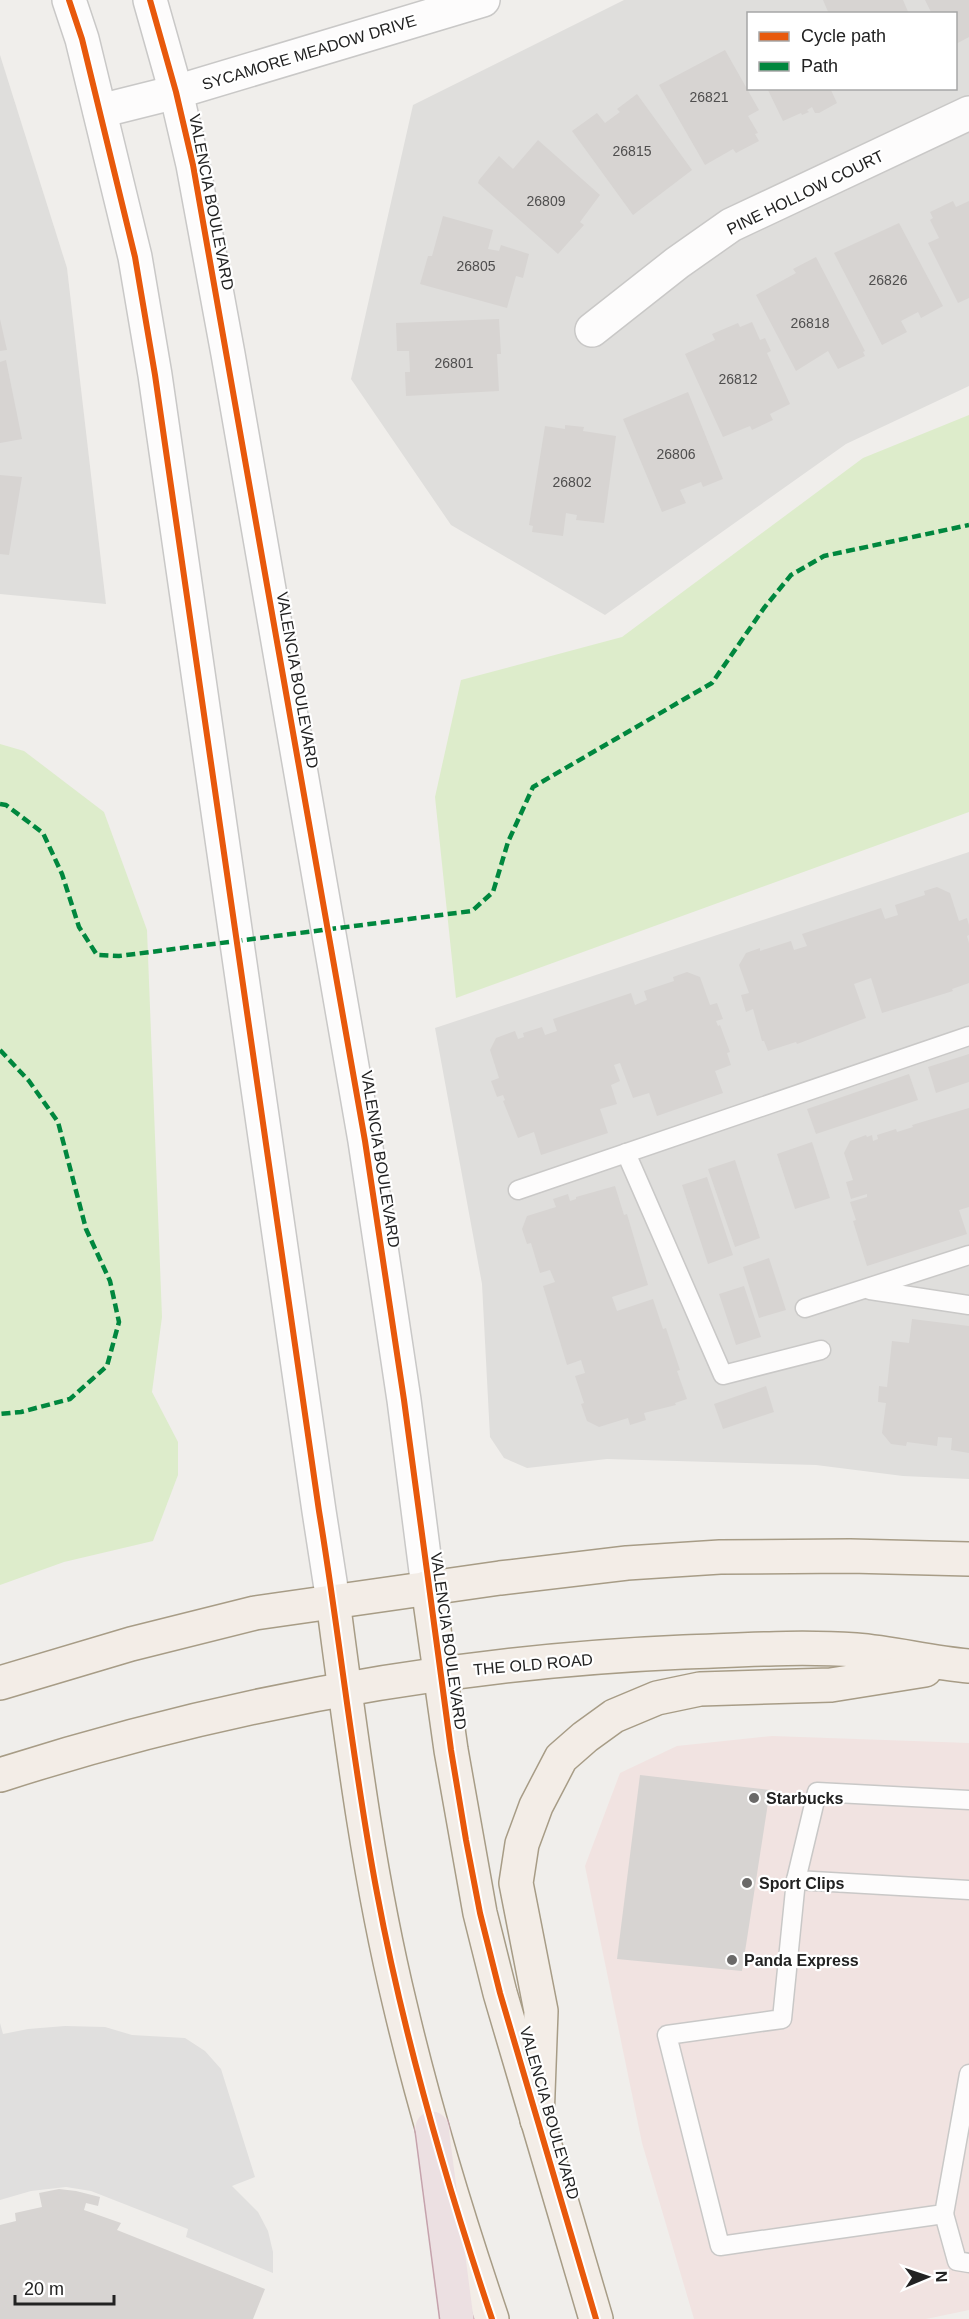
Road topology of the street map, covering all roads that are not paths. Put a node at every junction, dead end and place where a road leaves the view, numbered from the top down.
1 (69, 0) edge
2 (150, 0) edge
3 (483, 0) edge
4 (176, 92) junction
5 (100, 111) junction
6 (969, 113) edge
7 (592, 330) dead end
8 (969, 1036) edge
9 (626, 1153) junction
10 (518, 1190) dead end
11 (969, 1256) edge
12 (865, 1289) junction
13 (969, 1305) edge
14 (805, 1308) dead end
15 (821, 1350) dead end
16 (969, 1559) edge
17 (428, 1587) junction
18 (333, 1601) junction
19 (964, 1665) edge
20 (440, 1674) junction
21 (0, 1683) edge
22 (345, 1689) junction
23 (0, 1775) edge
24 (969, 1800) edge
25 (796, 1880) junction
26 (969, 1890) edge
27 (969, 2074) edge
28 (537, 2120) junction
29 (432, 2128) junction
30 (944, 2214) junction
31 (969, 2263) edge
32 (457, 2319) edge
33 (492, 2319) edge
34 (596, 2319) edge

1 - 5 street
2 - 4 street, VALENCIA BOULEVARD
3 - 4 street, SYCAMORE MEADOW DRIVE
4 - 5 street, SYCAMORE MEADOW DRIVE
4 - 17 street, VALENCIA BOULEVARD
5 - 18 street
6 - 7 street, PINE HOLLOW COURT
8 - 9 lane
9 - 10 lane
9 - 15 lane
11 - 12 lane
12 - 13 lane
12 - 14 lane
16 - 17 main road
17 - 18 main road
17 - 20 main road, VALENCIA BOULEVARD
18 - 21 main road
18 - 22 main road
19 - 20 main road, THE OLD ROAD
19 - 28 main road
20 - 22 main road, THE OLD ROAD
20 - 28 main road, VALENCIA BOULEVARD
22 - 23 main road, THE OLD ROAD
22 - 29 main road
24 - 25 lane
25 - 26 lane
25 - 30 lane
27 - 30 lane
28 - 34 main road, VALENCIA BOULEVARD
29 - 32 highway
29 - 33 main road
30 - 31 lane

